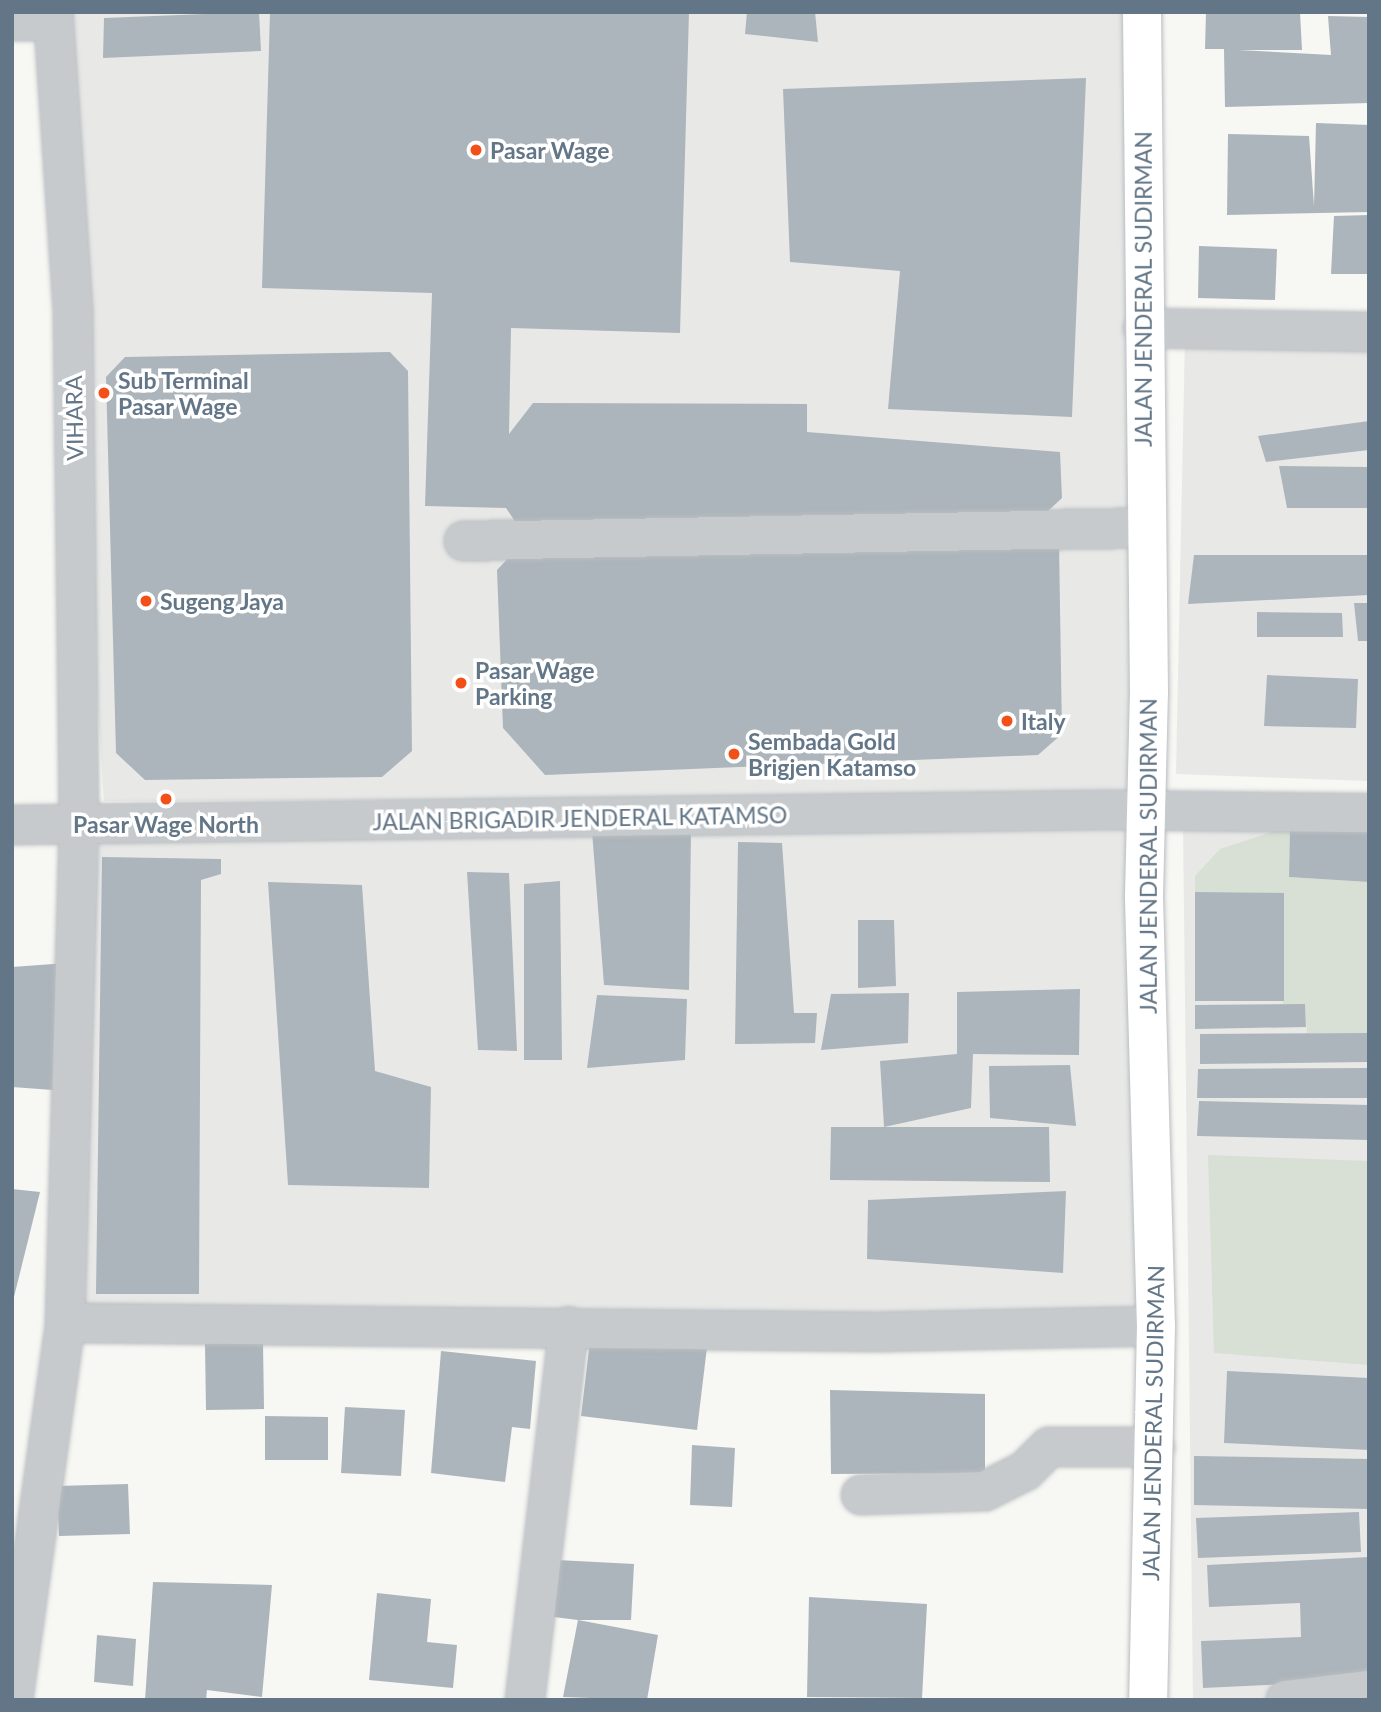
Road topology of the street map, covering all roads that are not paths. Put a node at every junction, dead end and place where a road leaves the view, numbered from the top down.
1 (1142, 12) edge
2 (54, 17) edge
3 (12, 21) edge
4 (1143, 328) junction
5 (1369, 332) edge
6 (1144, 528) junction
7 (464, 541) dead end
8 (1149, 810) junction
9 (1369, 813) edge
10 (79, 824) junction
11 (12, 825) edge
12 (65, 1323) junction
13 (1156, 1326) junction
14 (569, 1327) junction
15 (1155, 1447) junction
16 (861, 1495) dead end
17 (17, 1635) edge
18 (1369, 1690) edge
19 (13, 1700) edge
20 (525, 1700) edge
21 (1148, 1700) edge
22 (1286, 1700) edge

1 - 4 main road, JALAN JENDERAL SUDIRMAN
2 - 3 street
2 - 10 street, VIHARA
4 - 5 street
4 - 6 main road, JALAN JENDERAL SUDIRMAN
6 - 7 street
6 - 8 main road, JALAN JENDERAL SUDIRMAN
8 - 9 street, JALAN BRIGADIR JENDERAL KATAMSO
8 - 10 street, JALAN BRIGADIR JENDERAL KATAMSO
8 - 13 main road, JALAN JENDERAL SUDIRMAN
10 - 11 street, JALAN BRIGADIR JENDERAL KATAMSO
10 - 12 street, VIHARA
12 - 14 street
12 - 17 street, VIHARA
13 - 14 street
13 - 15 main road, JALAN JENDERAL SUDIRMAN
14 - 20 street
15 - 16 street
15 - 21 main road, JALAN JENDERAL SUDIRMAN
17 - 19 street, VIHARA
18 - 22 street

